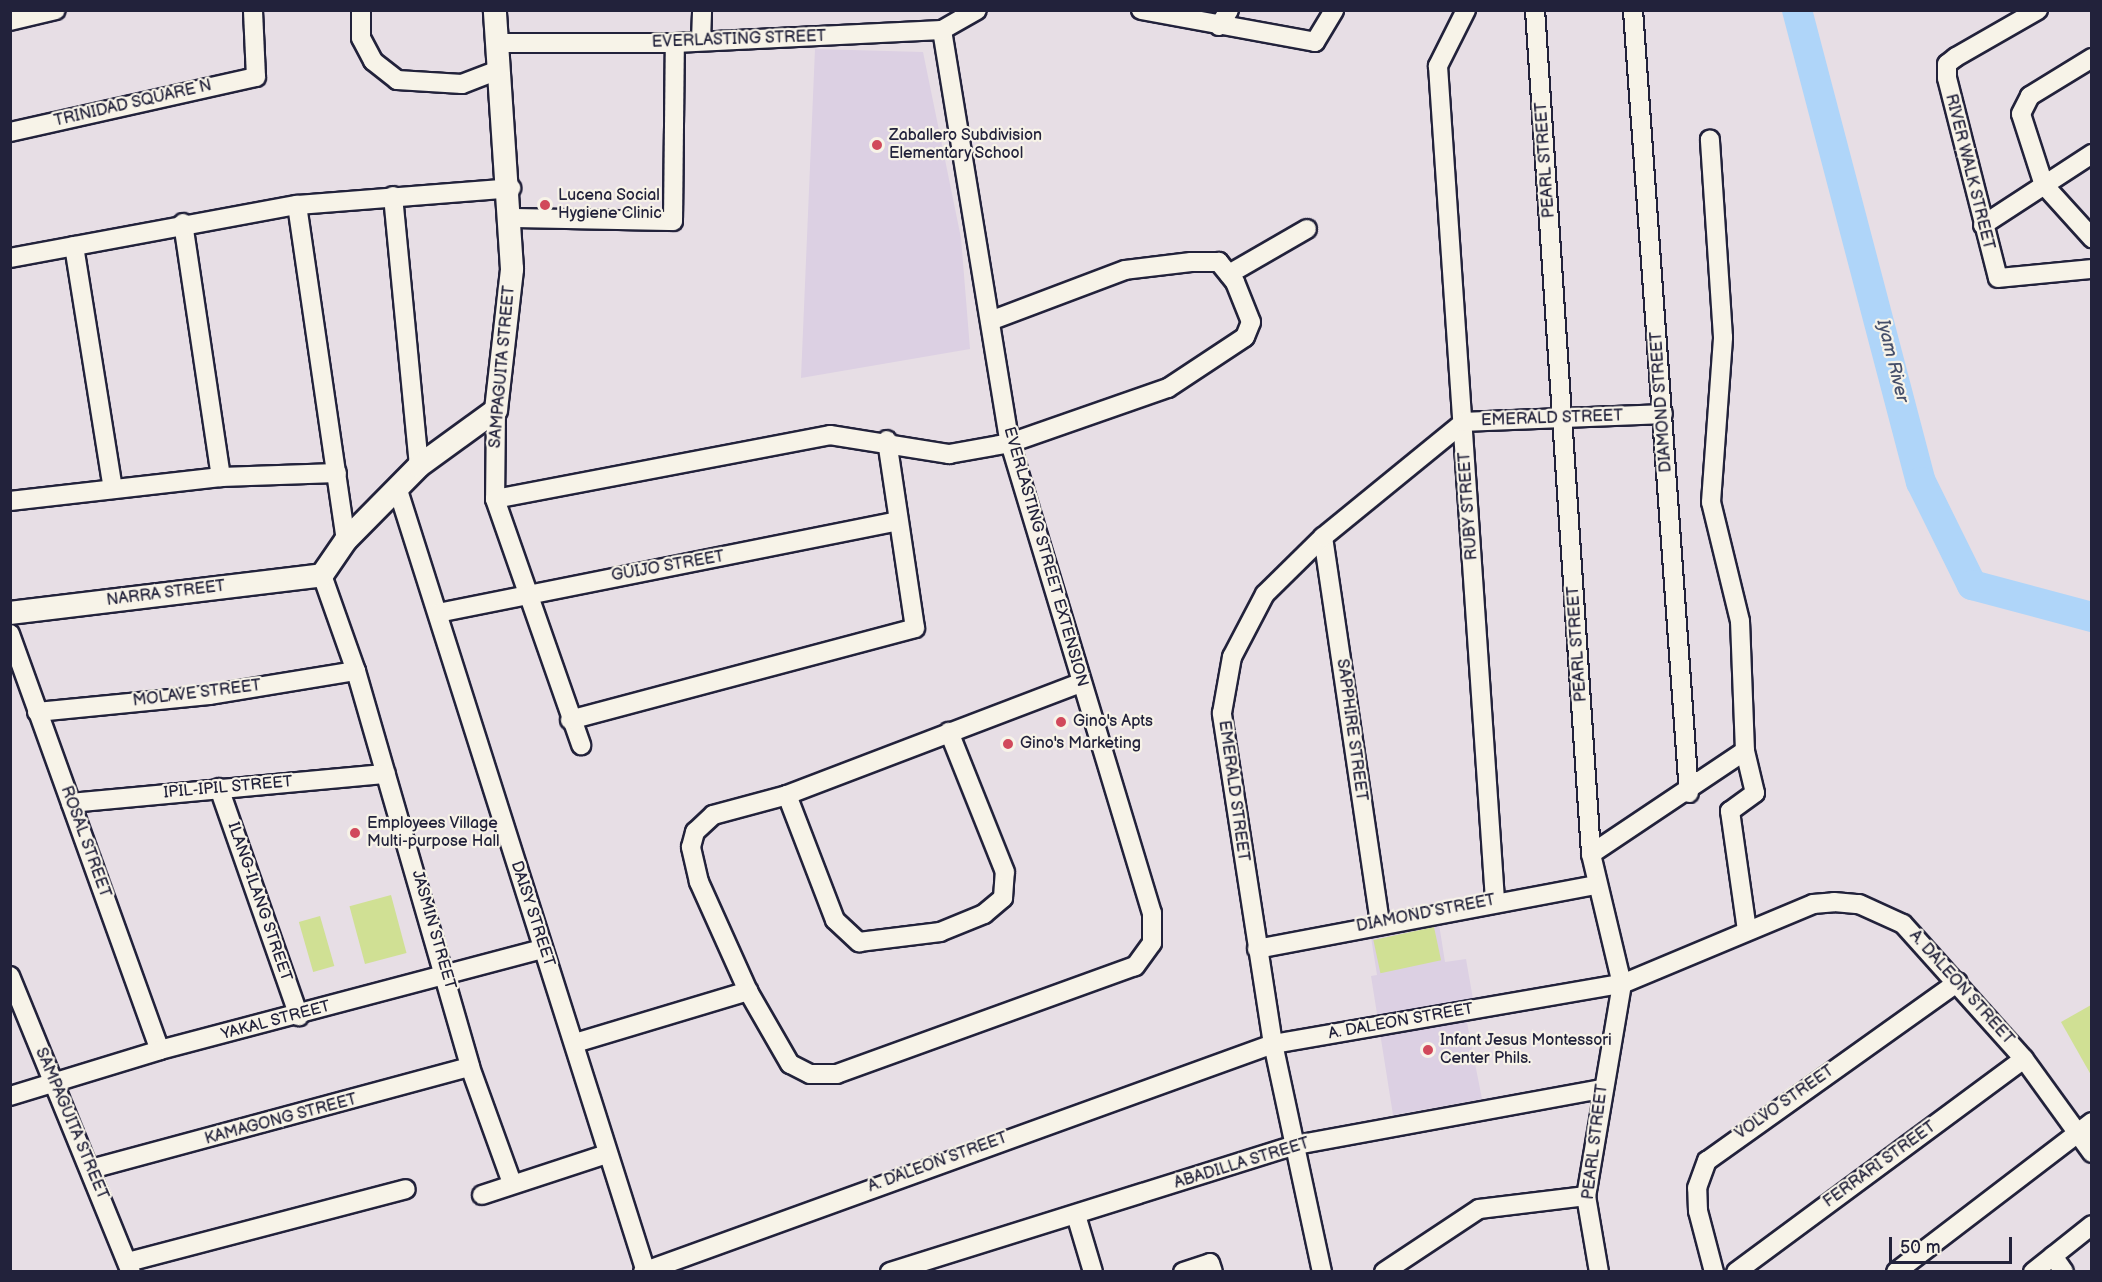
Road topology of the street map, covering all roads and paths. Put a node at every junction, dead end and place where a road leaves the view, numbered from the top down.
1 (56, 10) edge
2 (253, 10) edge
3 (361, 10) edge
4 (495, 10) edge
5 (702, 10) edge
6 (977, 10) edge
7 (1141, 10) edge
8 (1229, 10) edge
9 (1334, 10) edge
10 (1466, 10) edge
11 (1535, 10) edge
12 (1632, 10) edge
13 (2037, 10) edge
14 (10, 21) edge
15 (1219, 26) junction
16 (942, 30) junction
17 (701, 40) junction
18 (496, 43) junction
19 (675, 43) junction
20 (2091, 58) edge
21 (499, 70) junction
22 (10, 132) edge
23 (1710, 139) dead end
24 (2091, 154) edge
25 (2044, 185) junction
26 (510, 188) junction
27 (393, 196) junction
28 (297, 205) junction
29 (511, 218) junction
30 (183, 223) junction
31 (1983, 225) junction
32 (1307, 230) dead end
33 (2091, 238) edge
34 (74, 246) junction
35 (10, 258) edge
36 (2091, 269) edge
37 (1229, 274) junction
38 (990, 321) junction
39 (496, 410) junction
40 (1663, 414) junction
41 (1563, 417) junction
42 (1464, 423) junction
43 (887, 440) junction
44 (1010, 443) junction
45 (419, 466) junction
46 (337, 472) junction
47 (221, 477) junction
48 (397, 487) junction
49 (112, 489) junction
50 (495, 499) junction
51 (10, 501) edge
52 (898, 521) junction
53 (1323, 537) junction
54 (346, 540) junction
55 (322, 575) junction
56 (526, 591) junction
57 (10, 613) edge
58 (438, 613) junction
59 (10, 634) edge
60 (357, 671) junction
61 (1080, 683) junction
62 (37, 712) junction
63 (570, 720) junction
64 (949, 732) junction
65 (581, 745) dead end
66 (1745, 751) junction
67 (386, 774) junction
68 (219, 788) junction
69 (1689, 793) junction
70 (787, 795) junction
71 (70, 803) junction
72 (1591, 855) junction
73 (1596, 885) junction
74 (1495, 900) junction
75 (1380, 923) junction
76 (1747, 930) junction
77 (543, 949) junction
78 (1257, 949) junction
79 (446, 972) junction
80 (10, 976) edge
81 (1958, 982) junction
82 (1622, 984) junction
83 (748, 991) junction
84 (299, 1016) junction
85 (575, 1043) junction
86 (1273, 1044) junction
87 (160, 1050) junction
88 (2024, 1059) junction
89 (470, 1067) junction
90 (53, 1083) junction
91 (1602, 1089) junction
92 (10, 1096) edge
93 (2084, 1127) edge
94 (1296, 1145) junction
95 (2091, 1153) edge
96 (608, 1154) junction
97 (92, 1169) junction
98 (512, 1183) junction
99 (406, 1189) dead end
100 (482, 1195) dead end
101 (1586, 1196) junction
102 (1076, 1215) junction
103 (2091, 1225) edge
104 (2053, 1256) junction
105 (130, 1267) edge
106 (1212, 1267) edge
107 (645, 1271) edge
108 (890, 1272) edge
109 (1094, 1272) edge
110 (1183, 1272) edge
111 (1322, 1272) edge
112 (1384, 1272) edge
113 (1599, 1272) edge
114 (1713, 1272) edge
115 (1736, 1272) edge
116 (1896, 1272) edge
117 (2032, 1272) edge
118 (2064, 1272) edge

1 - 14 street
2 - 22 street, TRINIDAD SQUARE N
3 - 21 street
4 - 18 street, SAMPAGUITA STREET
5 - 17 street
6 - 16 street, EVERLASTING STREET
7 - 15 street
8 - 15 street
9 - 15 street
10 - 42 street, RUBY STREET
11 - 41 street, PEARL STREET
12 - 40 street, DIAMOND STREET
13 - 31 street, RIVER WALK STREET
16 - 17 street, EVERLASTING STREET
16 - 38 street, EVERLASTING STREET EXTENSION
17 - 19 street, EVERLASTING STREET
18 - 19 street, EVERLASTING STREET
18 - 21 street, SAMPAGUITA STREET
19 - 29 street
20 - 25 street
21 - 26 street, SAMPAGUITA STREET
23 - 66 street
24 - 25 street
25 - 31 street
25 - 33 street
26 - 27 street
26 - 29 street, SAMPAGUITA STREET
27 - 28 street
27 - 45 street
28 - 30 street
28 - 46 street
29 - 39 street, SAMPAGUITA STREET
30 - 34 street
30 - 47 street
31 - 36 street, RIVER WALK STREET
32 - 37 street
34 - 35 street
34 - 49 street
37 - 38 street
37 - 44 street
38 - 44 street, EVERLASTING STREET EXTENSION
39 - 45 street
39 - 50 street, SAMPAGUITA STREET
40 - 41 street, EMERALD STREET
40 - 69 street, DIAMOND STREET
41 - 42 street, EMERALD STREET
41 - 72 street, PEARL STREET
42 - 53 street, EMERALD STREET
42 - 74 street, RUBY STREET
43 - 44 street
43 - 50 street
43 - 52 street
44 - 61 street, EVERLASTING STREET EXTENSION
45 - 48 street
46 - 47 street
46 - 54 street
47 - 49 street
48 - 54 street
48 - 58 street, DAISY STREET
49 - 51 street
50 - 56 street, SAMPAGUITA STREET
52 - 56 street, GUIJO STREET
52 - 63 street
53 - 75 street, SAPPHIRE STREET
53 - 78 street, EMERALD STREET
54 - 55 street
55 - 57 street, NARRA STREET
55 - 60 street, JASMIN STREET
56 - 58 street, GUIJO STREET
56 - 63 street, SAMPAGUITA STREET
58 - 77 street, DAISY STREET
59 - 62 street, ROSAL STREET
60 - 62 street, MOLAVE STREET
60 - 67 street, JASMIN STREET
61 - 64 street
61 - 83 street, EVERLASTING STREET EXTENSION
62 - 71 street, ROSAL STREET
63 - 65 street, SAMPAGUITA STREET
64 - 70 street
64 - 70 street
66 - 69 street
66 - 76 street
67 - 68 street, IPIL-IPIL STREET
67 - 79 street, JASMIN STREET
68 - 71 street, IPIL-IPIL STREET
68 - 84 street, ILANG-ILANG STREET
69 - 72 street
70 - 83 street
71 - 87 street, ROSAL STREET
72 - 73 street, PEARL STREET
73 - 74 street, DIAMOND STREET
73 - 82 street, PEARL STREET
74 - 75 street, DIAMOND STREET
75 - 78 street, DIAMOND STREET
76 - 81 street, A. DALEON STREET
76 - 82 street, A. DALEON STREET
77 - 79 street, YAKAL STREET
77 - 85 street, DAISY STREET
78 - 86 street, EMERALD STREET
79 - 84 street, YAKAL STREET
79 - 89 street, JASMIN STREET
80 - 90 street, SAMPAGUITA STREET
81 - 88 street, A. DALEON STREET
81 - 114 street, VOLVO STREET
82 - 86 street, A. DALEON STREET
82 - 91 street, PEARL STREET
83 - 85 street
84 - 87 street, YAKAL STREET
85 - 96 street, DAISY STREET
86 - 94 street, EMERALD STREET
86 - 107 street, A. DALEON STREET
87 - 90 street, YAKAL STREET
88 - 93 street, A. DALEON STREET
88 - 115 street, FERRARI STREET
89 - 97 street, KAMAGONG STREET
89 - 98 street, JASMIN STREET
90 - 92 street, YAKAL STREET
90 - 97 street, SAMPAGUITA STREET
91 - 94 street, ABADILLA STREET
91 - 101 street, PEARL STREET
93 - 95 street
93 - 116 street
94 - 102 street, ABADILLA STREET
94 - 111 street, EMERALD STREET
96 - 98 street
96 - 107 street, DAISY STREET
97 - 105 street, SAMPAGUITA STREET
98 - 100 street
99 - 105 street
101 - 112 street
101 - 113 street, PEARL STREET
102 - 108 street, ABADILLA STREET
102 - 109 street
103 - 104 street
104 - 117 street
104 - 118 street
106 - 110 street

